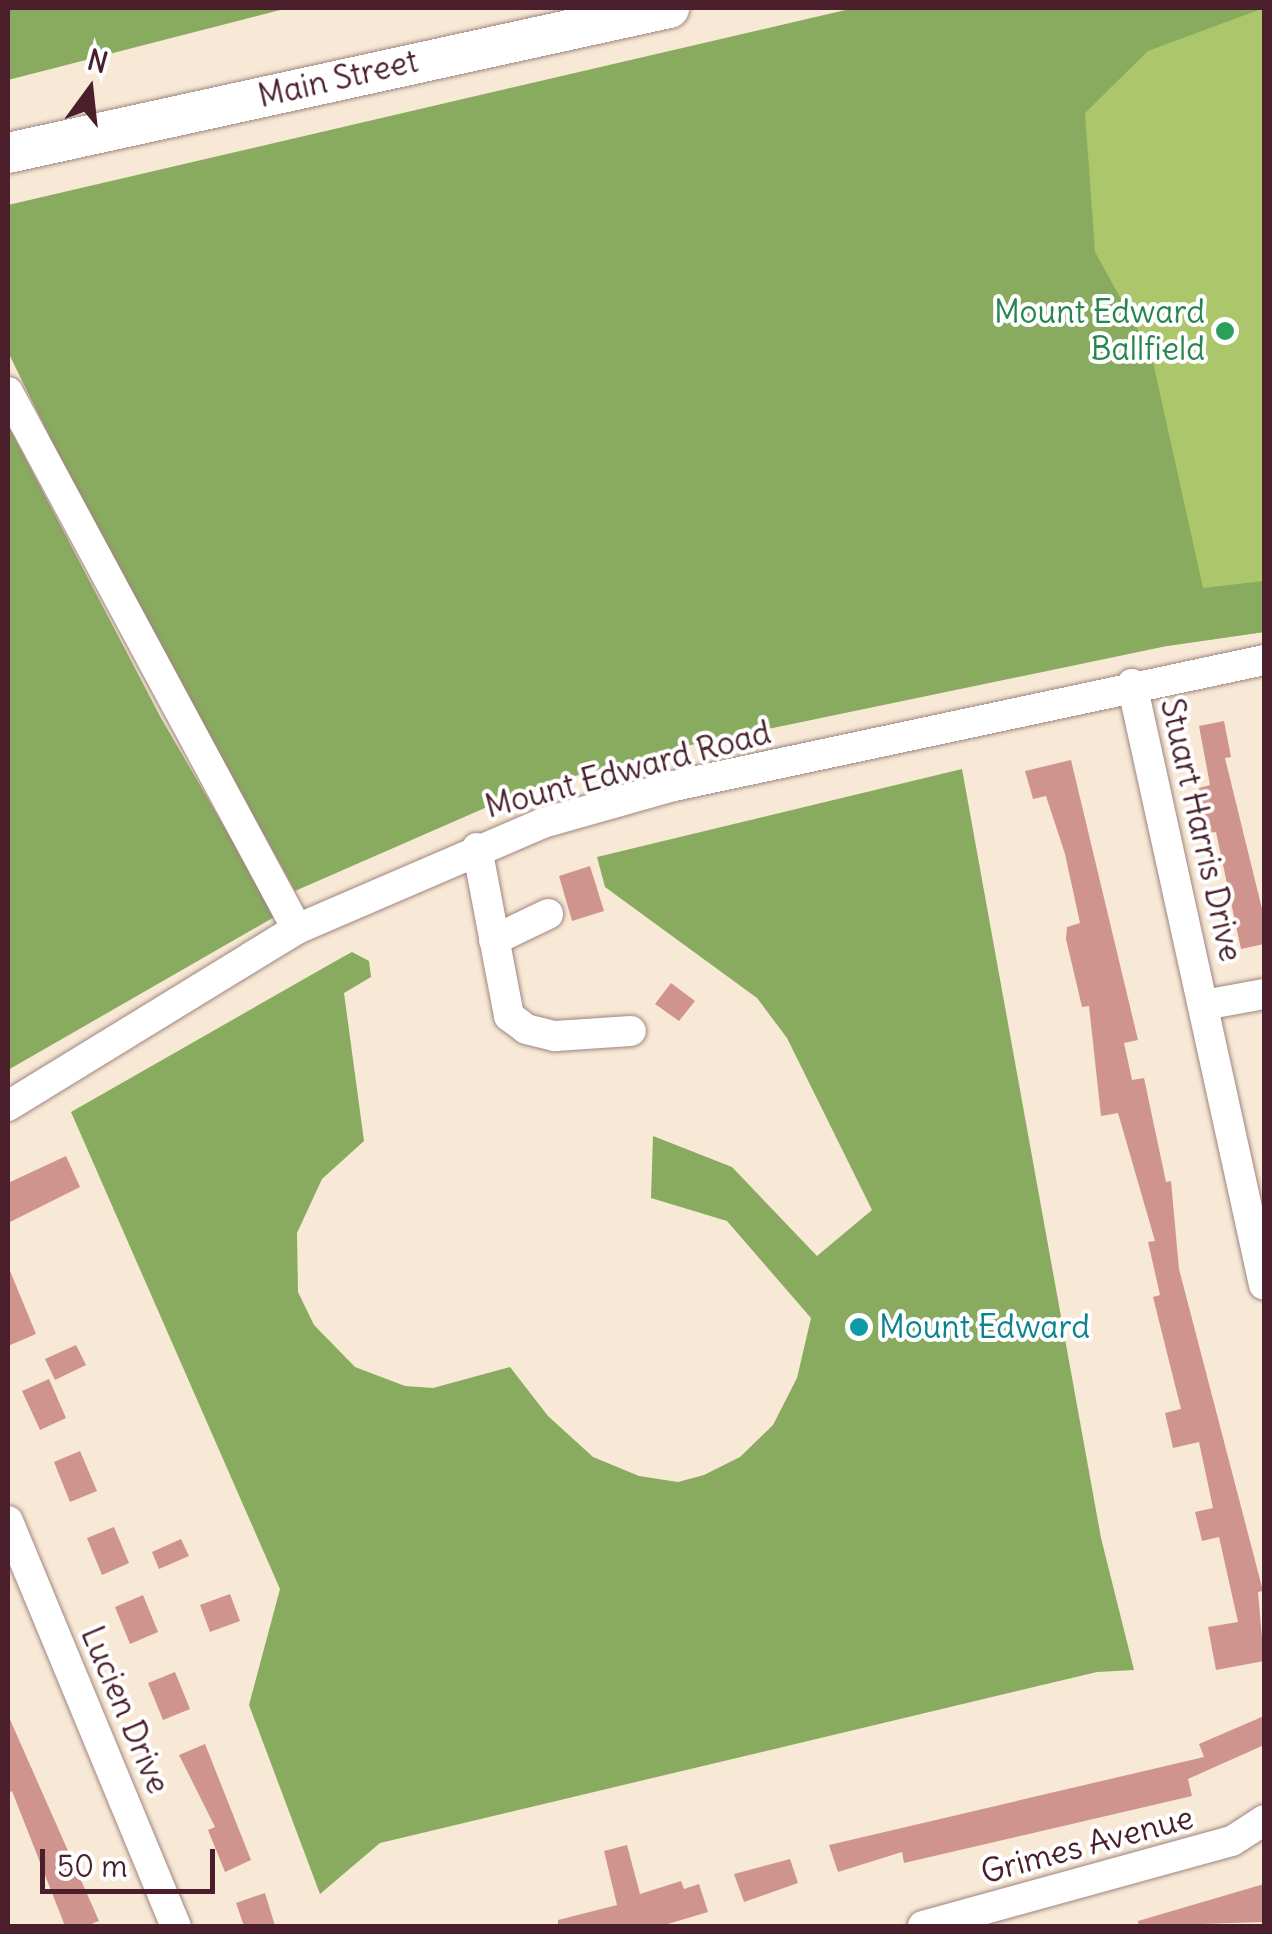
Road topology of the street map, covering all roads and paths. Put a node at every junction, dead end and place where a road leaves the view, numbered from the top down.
1 (669, 8) edge
2 (8, 153) edge
3 (8, 392) edge
4 (1264, 660) edge
5 (1132, 684) junction
6 (477, 848) junction
7 (548, 914) dead end
8 (297, 929) junction
9 (494, 940) junction
10 (1264, 994) edge
11 (1204, 1005) junction
12 (631, 1031) dead end
13 (8, 1106) edge
14 (1264, 1284) edge
15 (8, 1521) edge
16 (1264, 1820) edge
17 (176, 1926) edge
18 (922, 1926) edge

1 - 2 main road, Main Street
3 - 8 street
4 - 5 street, Mount Edward Road
5 - 6 street, Mount Edward Road
5 - 11 street, Stuart Harris Drive
6 - 8 street, Mount Edward Road
6 - 9 street
7 - 9 street
8 - 13 street, Mount Edward Road
9 - 12 street
10 - 11 street
11 - 14 street, Stuart Harris Drive
15 - 17 street, Lucien Drive
16 - 18 street, Grimes Avenue

